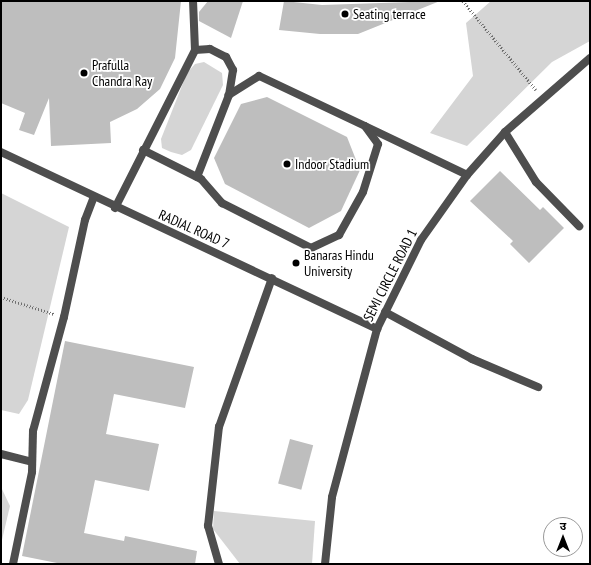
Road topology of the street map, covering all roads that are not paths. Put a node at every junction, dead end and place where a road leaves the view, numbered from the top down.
1 (193, 1) edge
2 (195, 50) junction
3 (590, 58) edge
4 (229, 95) junction
5 (365, 126) junction
6 (505, 132) junction
7 (143, 150) junction
8 (1, 152) edge
9 (467, 175) junction
10 (197, 177) junction
11 (94, 197) junction
12 (115, 208) junction
13 (579, 226) dead end
14 (272, 278) junction
15 (385, 312) junction
16 (377, 329) junction
17 (538, 387) dead end
18 (1, 454) edge
19 (30, 461) junction
20 (13, 564) edge
21 (219, 564) edge
22 (325, 564) edge

1 - 2 lane
2 - 4 lane
2 - 7 lane
3 - 6 lane, SEMI CIRCLE ROAD 1
4 - 5 lane
4 - 10 lane
5 - 9 lane
5 - 10 lane
6 - 9 lane, SEMI CIRCLE ROAD 1
6 - 13 lane
7 - 10 lane
7 - 12 lane
8 - 11 lane, RADIAL ROAD 7
9 - 15 lane, SEMI CIRCLE ROAD 1
11 - 12 lane, RADIAL ROAD 7
11 - 19 lane
12 - 14 lane, RADIAL ROAD 7
14 - 16 lane, RADIAL ROAD 7
14 - 21 lane
15 - 16 lane, SEMI CIRCLE ROAD 1
15 - 17 lane
16 - 22 lane, SEMI CIRCLE ROAD 1
18 - 19 lane
19 - 20 lane

